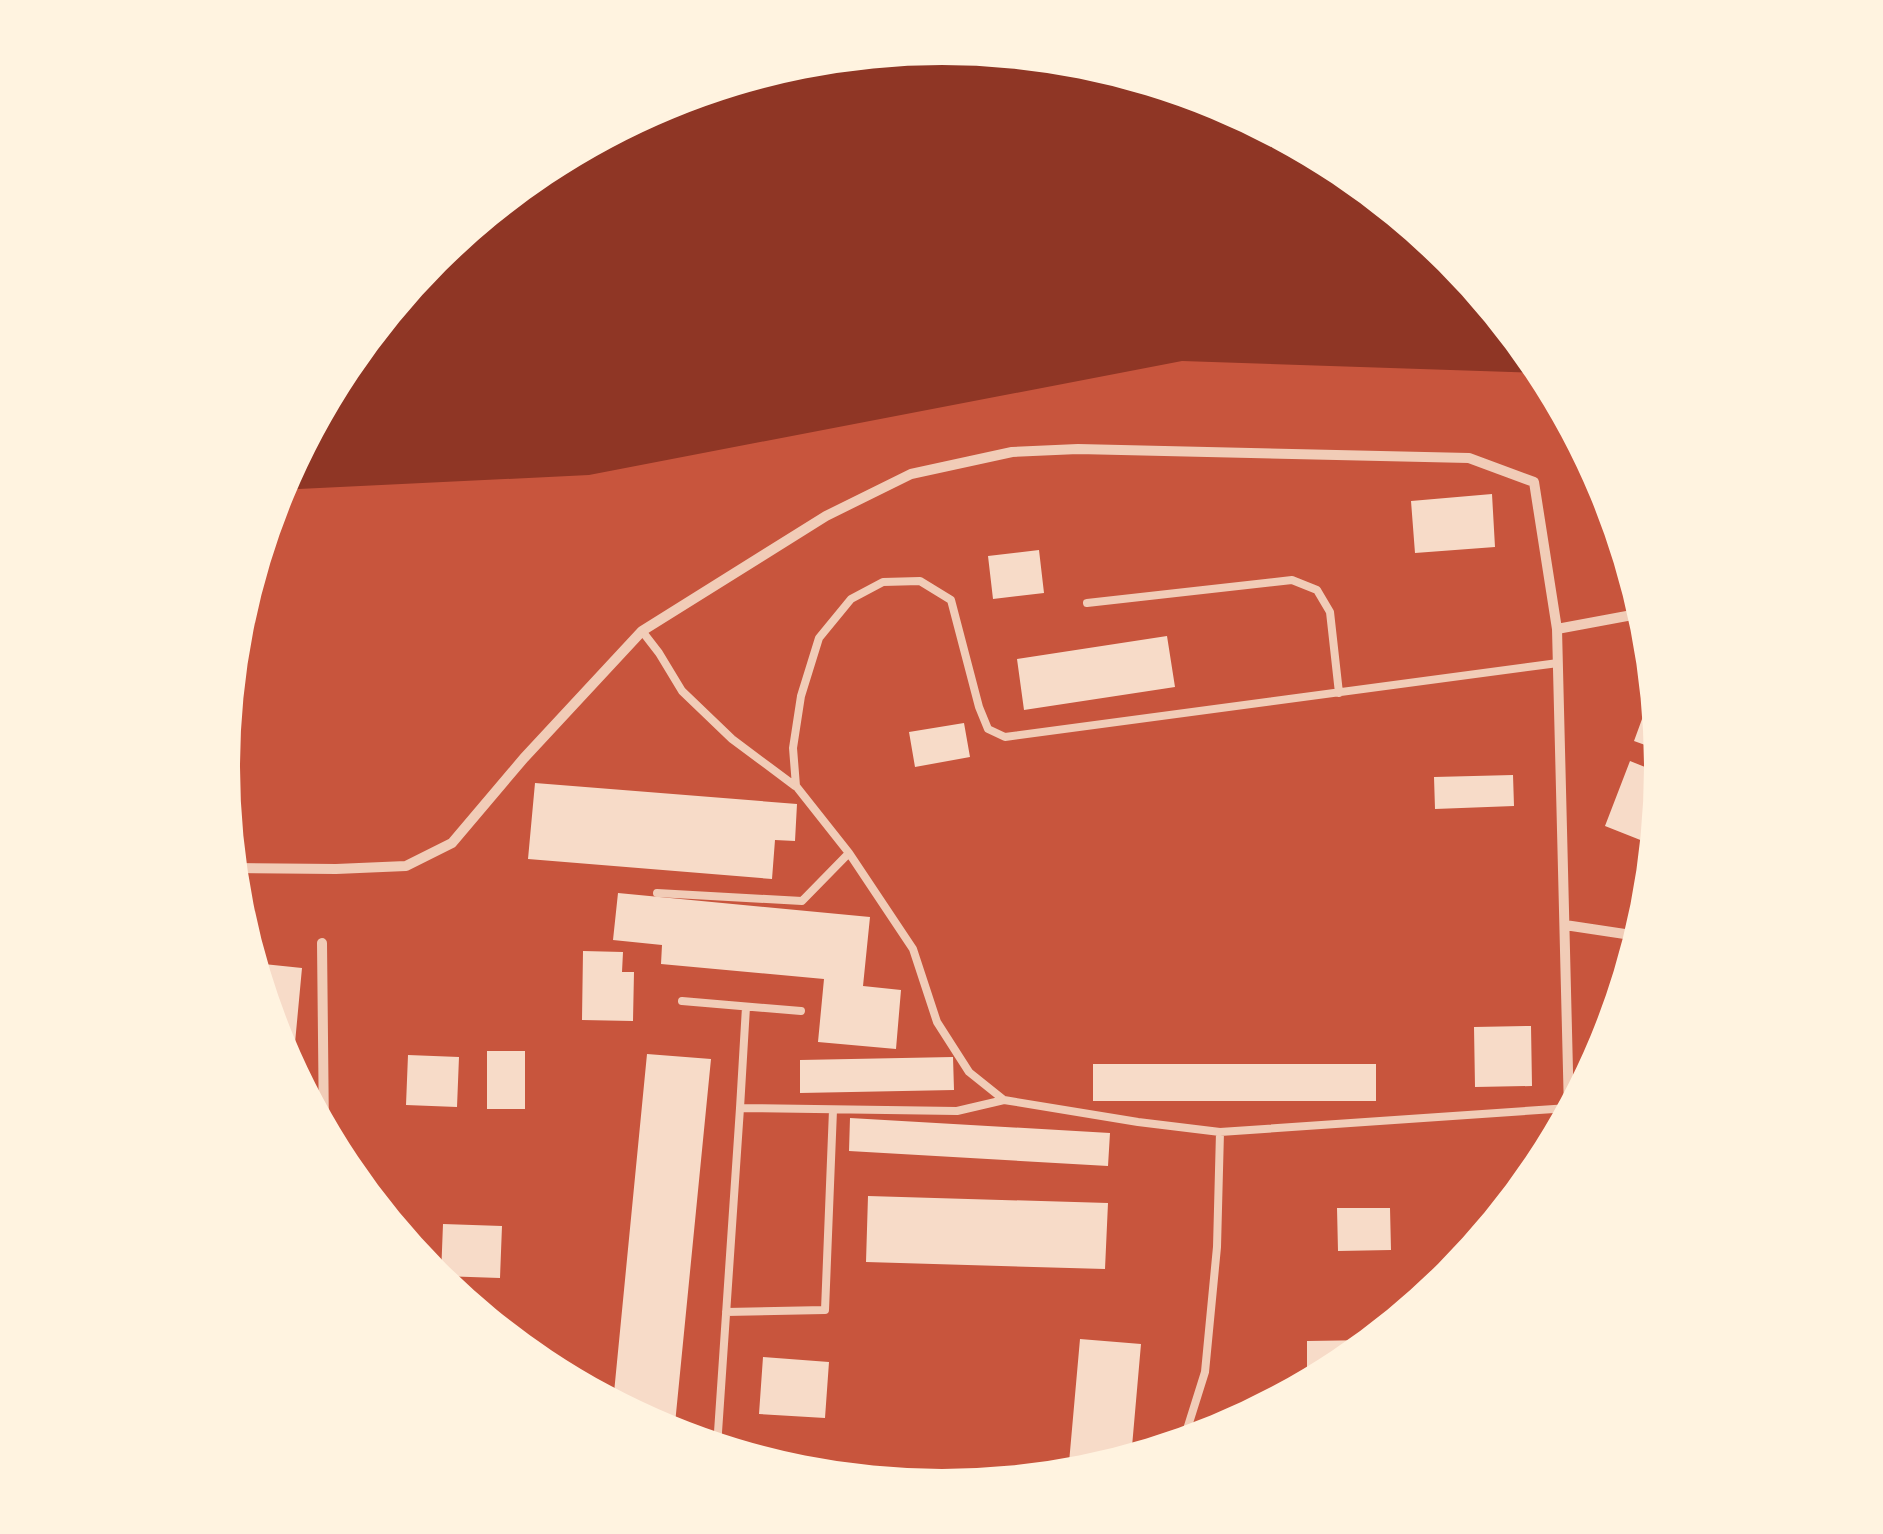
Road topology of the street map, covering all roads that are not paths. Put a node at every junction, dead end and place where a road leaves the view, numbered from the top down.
1 (1087, 603) dead end
2 (1627, 615) edge
3 (1557, 629) junction
4 (642, 630) junction
5 (1558, 663) junction
6 (1339, 692) junction
7 (796, 786) junction
8 (849, 854) junction
9 (247, 868) edge
10 (657, 893) dead end
11 (1565, 925) junction
12 (1623, 934) edge
13 (322, 943) dead end
14 (682, 1001) dead end
15 (746, 1007) junction
16 (801, 1011) dead end
17 (1568, 1082) edge
18 (324, 1099) edge
19 (1004, 1100) junction
20 (740, 1108) junction
21 (833, 1110) junction
22 (1553, 1111) edge
23 (1220, 1132) junction
24 (726, 1312) junction
25 (1188, 1424) edge
26 (718, 1433) edge

1 - 6 lane
2 - 3 street
3 - 4 street
3 - 5 street
4 - 7 lane
4 - 9 street
5 - 6 lane
5 - 11 street
6 - 7 lane
7 - 8 lane
8 - 10 lane
8 - 19 lane
11 - 12 street
11 - 17 street
13 - 18 street
14 - 15 lane
15 - 16 lane
15 - 20 lane
19 - 21 lane
19 - 23 lane
20 - 21 lane
20 - 24 lane
21 - 24 lane
22 - 23 lane
23 - 25 lane
24 - 26 lane

